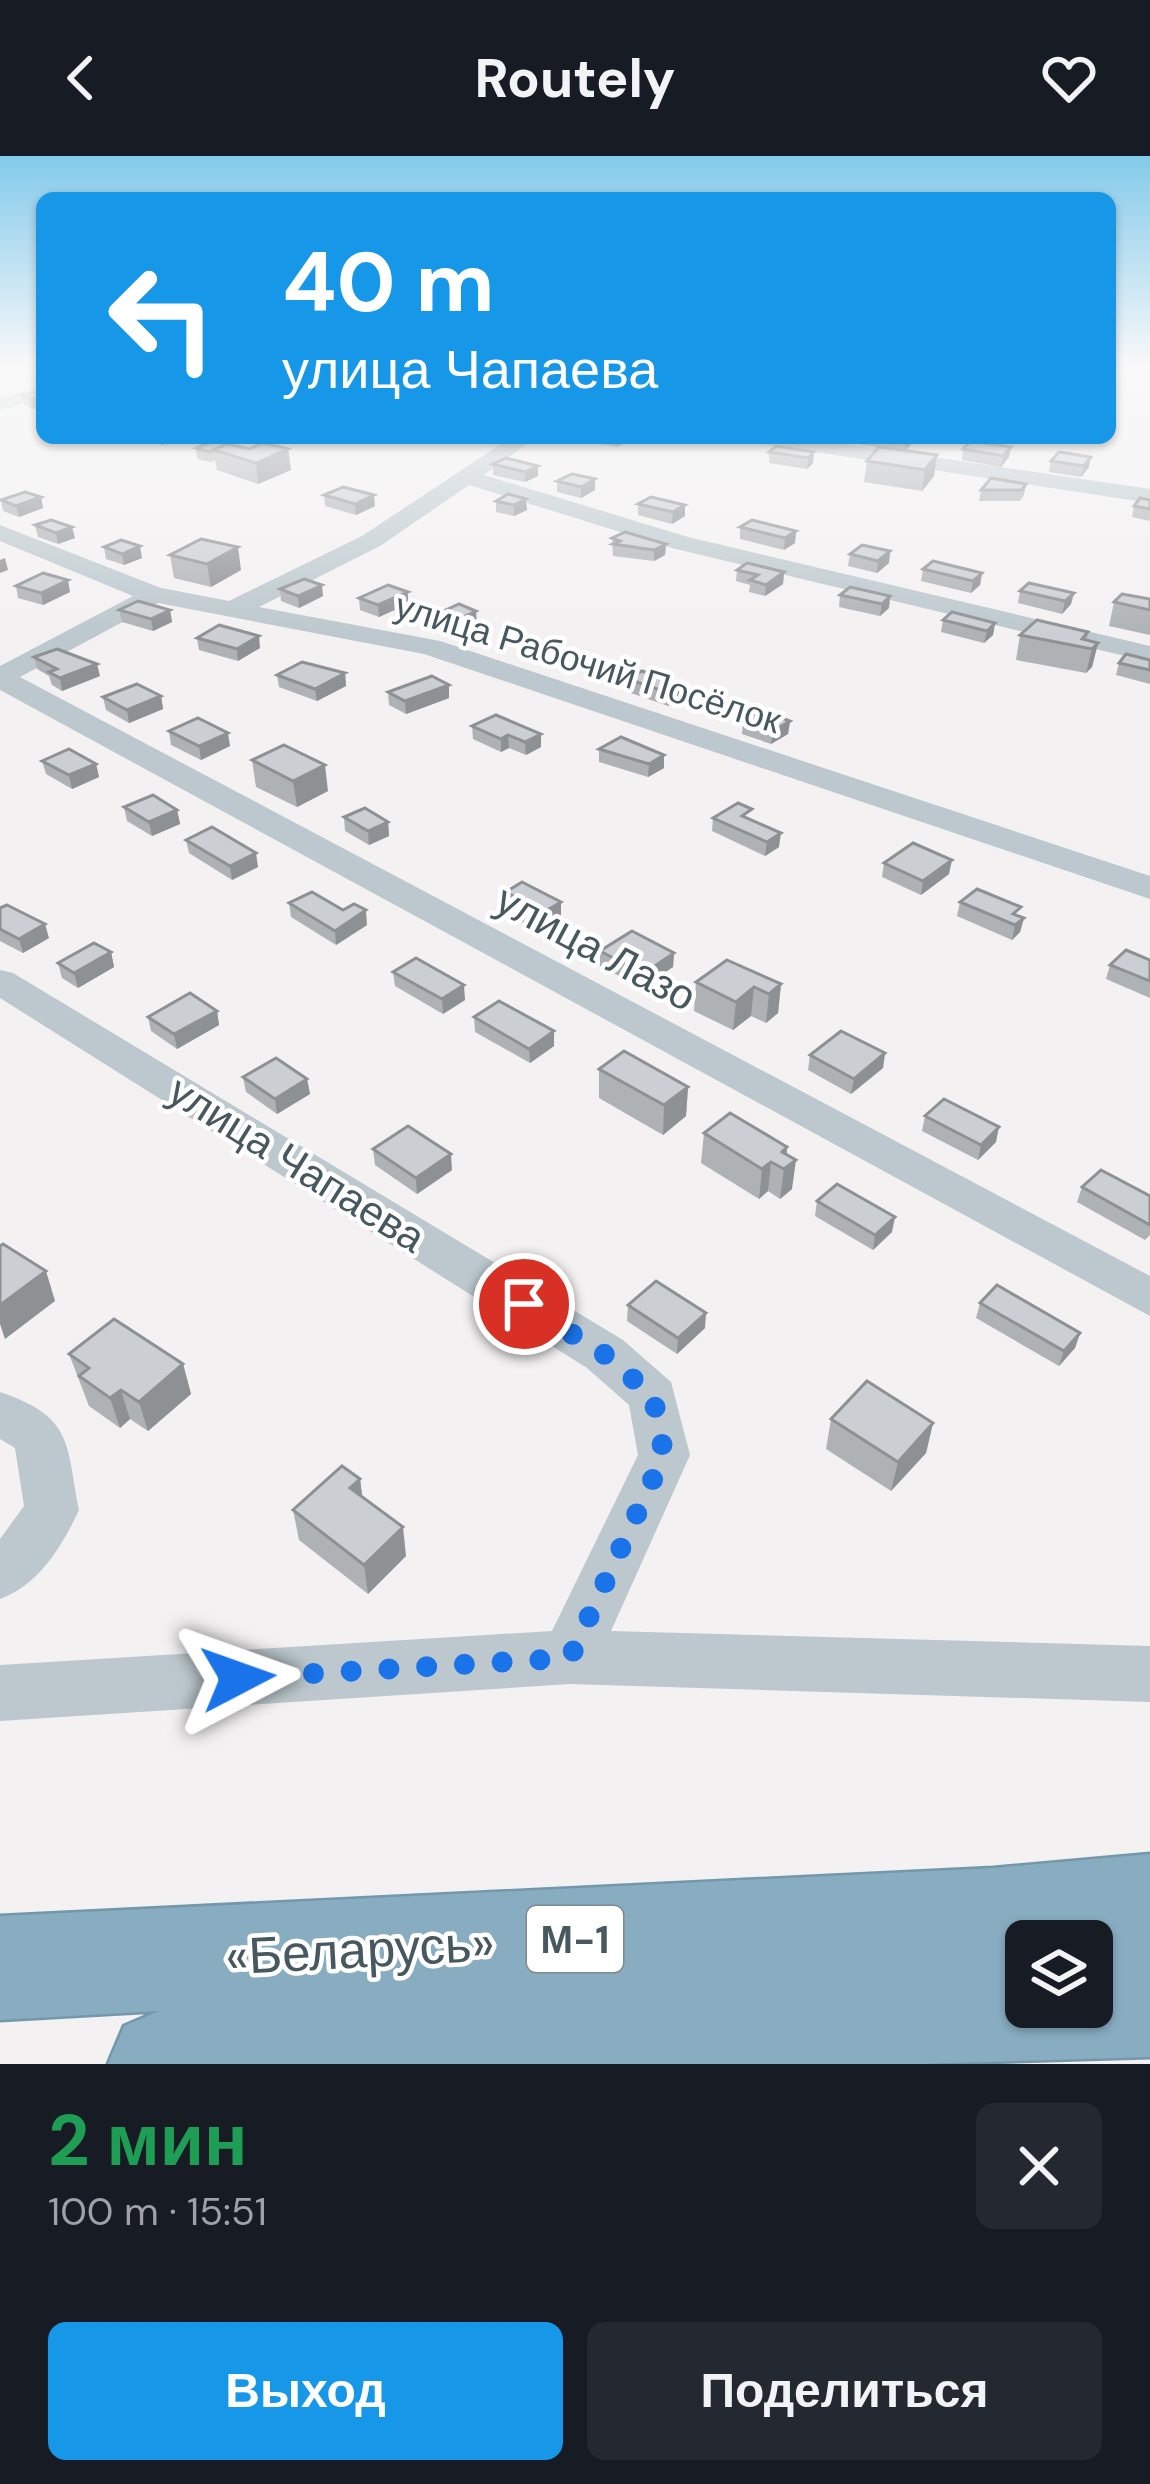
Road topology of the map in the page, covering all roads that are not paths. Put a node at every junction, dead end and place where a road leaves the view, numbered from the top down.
1 (490, 459) edge
2 (896, 459) edge
3 (946, 459) edge
4 (940, 466) junction
5 (463, 476) junction
6 (1150, 496) edge
7 (0, 532) edge
8 (154, 596) junction
9 (232, 610) junction
10 (1150, 654) edge
11 (0, 677) edge
12 (1150, 888) edge
13 (0, 981) edge
14 (1150, 1298) edge
15 (0, 1413) edge
16 (0, 1574) edge
17 (570, 1658) junction
18 (1150, 1674) edge
19 (0, 1693) edge
20 (1150, 1904) edge
21 (0, 1968) edge
22 (1150, 2006) edge
23 (1113, 2007) edge
24 (1005, 2009) edge
25 (162, 2064) edge

1 - 5 street
2 - 4 street
3 - 4 street
4 - 6 street
5 - 9 street
5 - 10 street
7 - 8 street, улица Рабочий Посёлок
8 - 9 street, улица Рабочий Посёлок
8 - 11 street
9 - 12 street, улица Рабочий Посёлок
11 - 14 street, улица Лазо
13 - 17 street, улица Чапаева
15 - 16 street
17 - 18 street
17 - 19 street
20 - 21 highway, «Беларусь» / М-1
22 - 23 highway, М-1
24 - 25 highway, М-1

